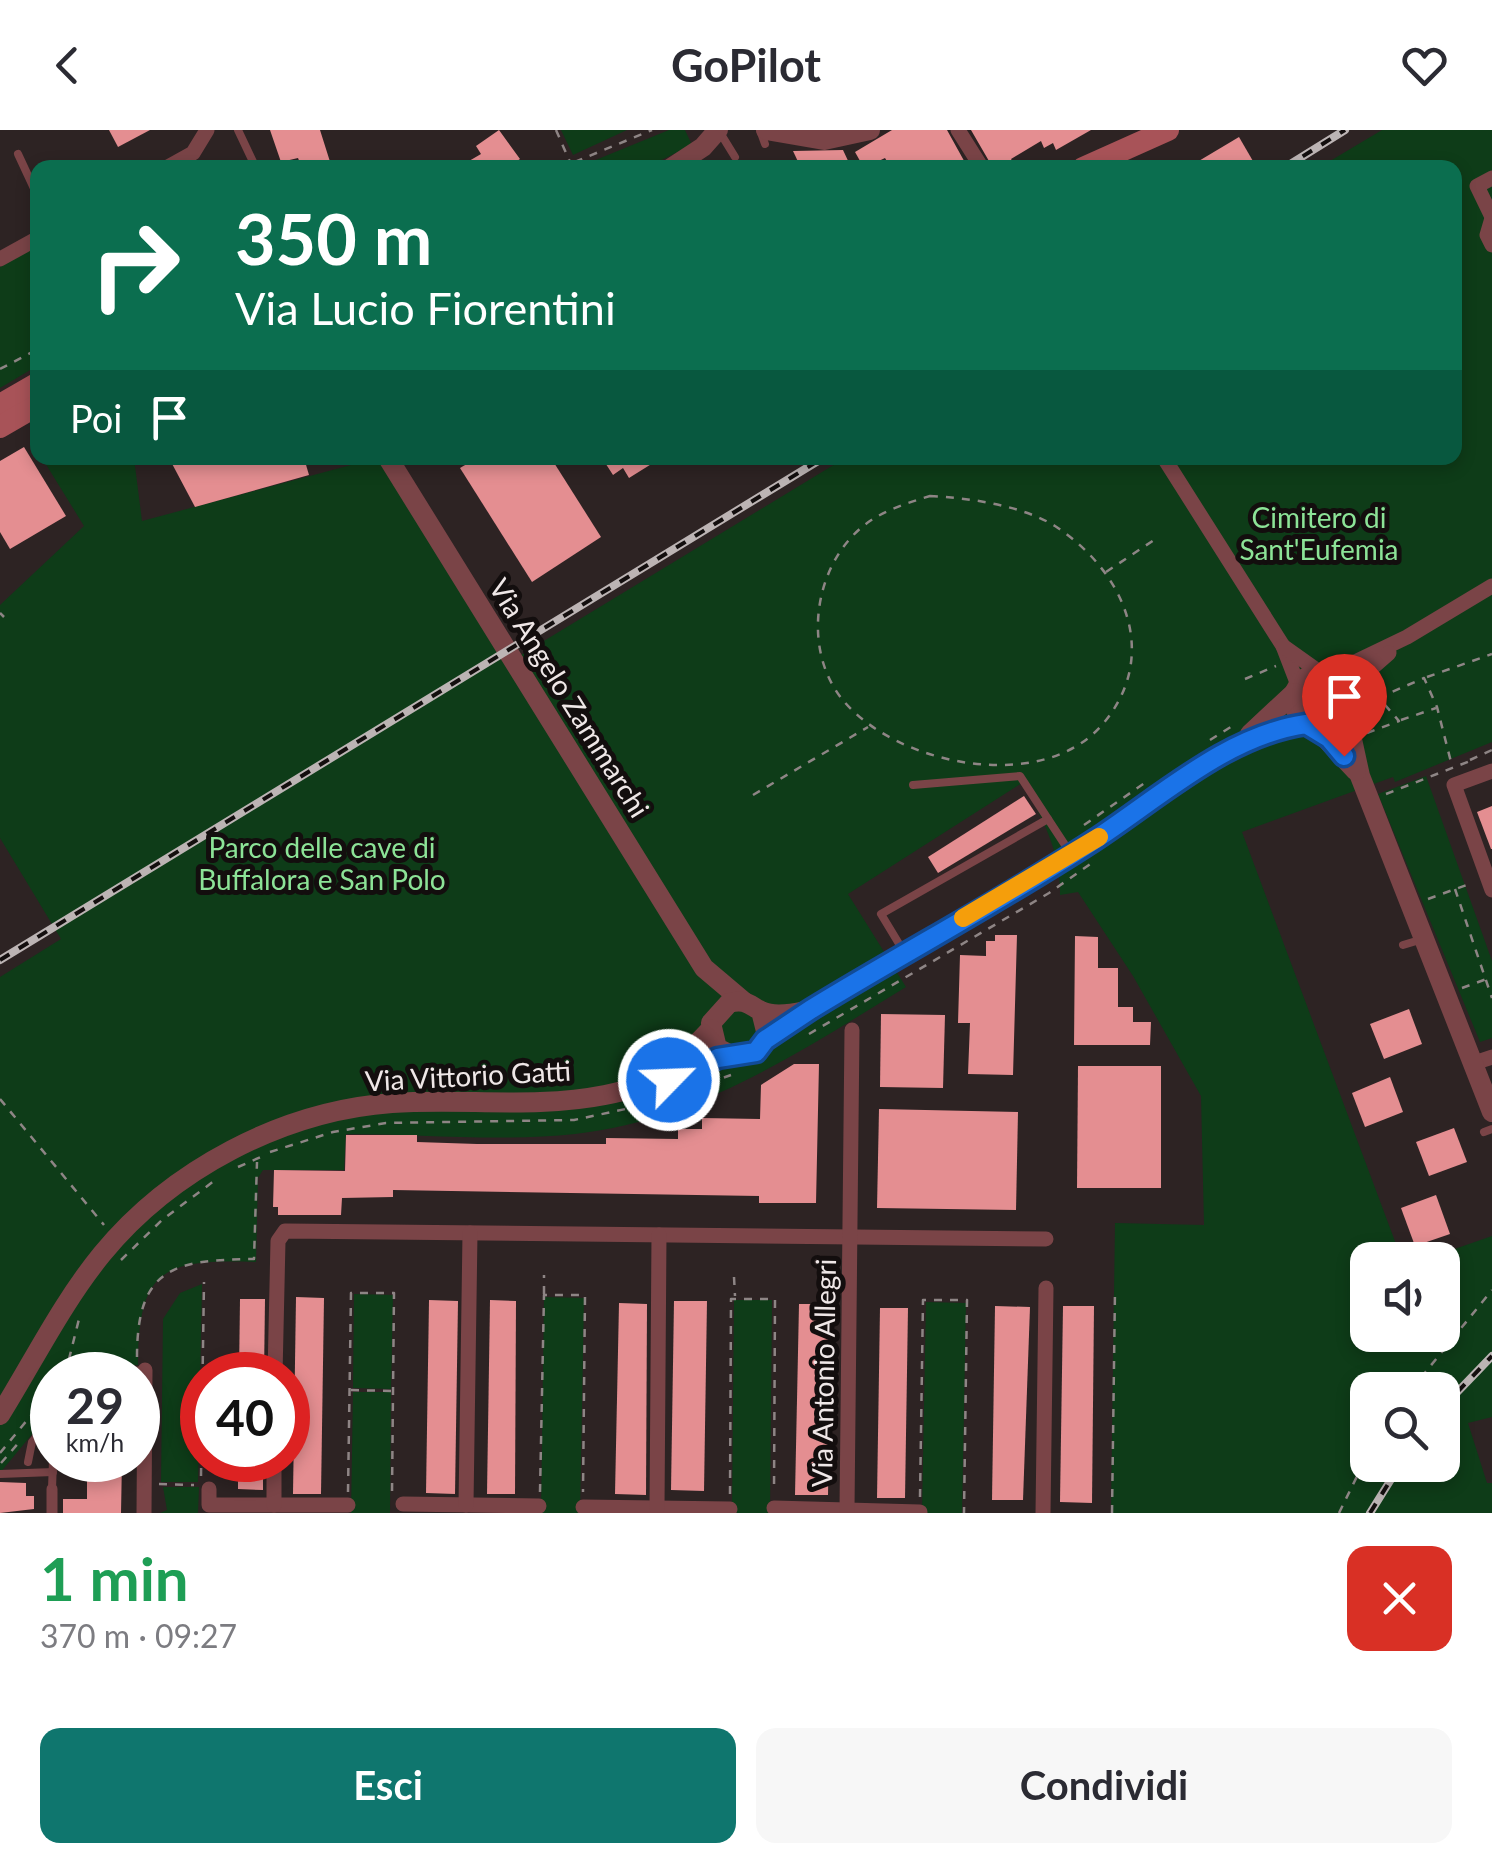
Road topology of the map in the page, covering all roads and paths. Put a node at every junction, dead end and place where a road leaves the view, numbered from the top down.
1 (208, 130) edge
2 (238, 130) edge
3 (556, 130) edge
4 (652, 130) edge
5 (718, 130) edge
6 (870, 130) edge
7 (958, 130) edge
8 (1168, 130) edge
9 (764, 135) edge
10 (18, 154) dead end
11 (735, 157) dead end
12 (180, 160) edge
13 (252, 160) edge
14 (568, 160) edge
15 (580, 160) edge
16 (683, 160) edge
17 (977, 160) edge
18 (1101, 160) edge
19 (1492, 178) edge
20 (30, 180) edge
21 (1492, 217) edge
22 (30, 242) edge
23 (1492, 245) edge
24 (0, 259) edge
25 (30, 353) edge
26 (0, 369) edge
27 (30, 388) edge
28 (0, 405) edge
29 (30, 410) edge
30 (0, 427) edge
31 (392, 465) edge
32 (1168, 465) edge
33 (1154, 540) dead end
34 (1106, 572) junction
35 (1492, 586) edge
36 (1407, 638) junction
37 (1283, 646) junction
38 (1492, 654) edge
39 (1325, 674) junction
40 (1424, 678) junction
41 (1245, 680) dead end
42 (1291, 684) junction
43 (1368, 686) dead end
44 (1378, 698) junction
45 (1438, 707) junction
46 (1347, 708) junction
47 (1248, 716) dead end
48 (1399, 721) junction
49 (1310, 725) junction
50 (869, 726) junction
51 (1370, 732) dead end
52 (1198, 748) dead end
53 (1492, 750) edge
54 (1225, 754) junction
55 (1470, 760) junction
56 (1452, 766) junction
57 (1484, 774) edge
58 (1360, 776) junction
59 (1148, 780) dead end
60 (913, 786) dead end
61 (753, 795) dead end
62 (1371, 800) junction
63 (1048, 819) junction
64 (1093, 841) junction
65 (1071, 854) junction
66 (1489, 873) edge
67 (1456, 889) junction
68 (1423, 901) dead end
69 (1425, 938) junction
70 (1403, 946) dead end
71 (904, 952) junction
72 (704, 968) junction
73 (1492, 977) edge
74 (1486, 979) junction
75 (1447, 994) junction
76 (1492, 998) edge
77 (752, 1006) junction
78 (810, 1010) junction
79 (712, 1023) junction
80 (852, 1030) dead end
81 (765, 1040) junction
82 (799, 1040) dead end
83 (1483, 1060) edge
84 (732, 1064) junction
85 (651, 1084) junction
86 (0, 1099) edge
87 (1489, 1125) edge
88 (257, 1158) junction
89 (227, 1174) dead end
90 (217, 1179) dead end
91 (470, 1233) junction
92 (660, 1234) junction
93 (851, 1237) junction
94 (117, 1238) junction
95 (1046, 1238) dead end
96 (113, 1268) dead end
97 (544, 1275) dead end
98 (734, 1277) dead end
99 (204, 1282) dead end
100 (354, 1282) dead end
101 (1046, 1288) dead end
102 (1114, 1290) dead end
103 (1492, 1290) edge
104 (353, 1292) junction
105 (544, 1294) junction
106 (735, 1299) junction
107 (82, 1310) dead end
108 (72, 1352) edge
109 (140, 1352) edge
110 (275, 1352) edge
111 (1426, 1372) edge
112 (350, 1390) junction
113 (393, 1390) junction
114 (0, 1416) edge
115 (30, 1417) edge
116 (30, 1452) edge
117 (0, 1454) edge
118 (28, 1462) dead end
119 (30, 1473) edge
120 (0, 1474) edge
121 (52, 1482) edge
122 (143, 1482) edge
123 (274, 1482) edge
124 (1354, 1482) edge
125 (159, 1484) dead end
126 (52, 1489) joint
127 (209, 1489) dead end
128 (398, 1500) joint
129 (274, 1505) junction
130 (348, 1505) joint
131 (466, 1505) junction
132 (540, 1506) joint
133 (583, 1506) joint
134 (657, 1508) junction
135 (774, 1508) joint
136 (730, 1509) joint
137 (848, 1510) junction
138 (920, 1512) edge
139 (52, 1513) edge
140 (144, 1513) edge
141 (964, 1513) edge
142 (1043, 1513) edge
143 (1112, 1513) edge
144 (1339, 1513) edge

1 - 12 street
2 - 13 lane
3 - 14 path
4 - 15 path
5 - 11 lane
5 - 16 street
6 - 9 street
7 - 17 street
8 - 18 main road
10 - 20 lane
19 - 21 street
21 - 23 street
22 - 24 street
25 - 26 path
27 - 28 main road
29 - 30 main road
31 - 72 street, Via Angelo Zammarchi
32 - 37 street
33 - 34 path
34 - 50 path
34 - 50 path
35 - 36 street
36 - 39 street
36 - 46 street
37 - 39 street
37 - 42 street
38 - 40 path
39 - 42 street
39 - 46 street
40 - 44 path
40 - 45 path
41 - 42 path
42 - 49 street
42 - 54 street, Via Vittorio Gatti
43 - 44 path
44 - 48 path
45 - 48 path
45 - 56 path
46 - 49 street
46 - 58 street
47 - 52 path
48 - 51 path
49 - 54 street, Via Vittorio Gatti
49 - 58 street
50 - 61 path
53 - 55 path
54 - 64 street, Via Vittorio Gatti
55 - 56 path
55 - 57 path
56 - 62 path
57 - 66 street
58 - 62 street
59 - 64 path
60 - 63 lane
62 - 69 street
63 - 65 lane
63 - 71 lane
64 - 65 street, Via Vittorio Gatti
64 - 82 path
65 - 71 street, Via Vittorio Gatti
66 - 67 path
67 - 68 path
67 - 74 path
69 - 70 lane
69 - 75 street
71 - 78 street, Via Vittorio Gatti
72 - 77 street, Via Angelo Zammarchi
72 - 79 street, Via Angelo Zammarchi
73 - 74 path
74 - 75 path
74 - 76 path
75 - 83 street
77 - 78 street, Via Vittorio Gatti
77 - 79 street, Via Vittorio Gatti
77 - 81 street
78 - 81 street, Via Vittorio Gatti
79 - 84 street
79 - 85 street, Via Vittorio Gatti
80 - 93 street, Via Antonio Allegri
81 - 84 street, Via Vittorio Gatti
83 - 87 street
84 - 85 street, Via Vittorio Gatti
84 - 88 path
85 - 94 street, Via Vittorio Gatti
86 - 94 path
88 - 89 path
88 - 109 path
90 - 96 path
91 - 92 street, Via Antonio Allegri
91 - 110 street, Via Antonio Allegri
91 - 131 street
92 - 93 street, Via Antonio Allegri
92 - 134 street
93 - 95 street, Via Antonio Allegri
93 - 137 street, Via Antonio Allegri
94 - 114 street, Via Vittorio Gatti
97 - 105 path
98 - 106 path
99 - 125 path
100 - 104 path
101 - 142 street
102 - 143 path
103 - 111 path
104 - 112 path
104 - 113 path
105 - 132 path
105 - 133 path
106 - 135 path
106 - 136 path
107 - 108 path
112 - 113 path
112 - 130 path
113 - 128 path
115 - 117 path
116 - 118 lane
119 - 120 lane
121 - 126 lane
122 - 140 street
123 - 129 street
124 - 144 path
126 - 139 street
127 - 129 street
128 - 131 street
129 - 130 street
131 - 132 street
133 - 134 street
134 - 136 street
135 - 137 street, Via Antonio Allegri
137 - 138 street, Via Antonio Allegri
138 - 141 path

